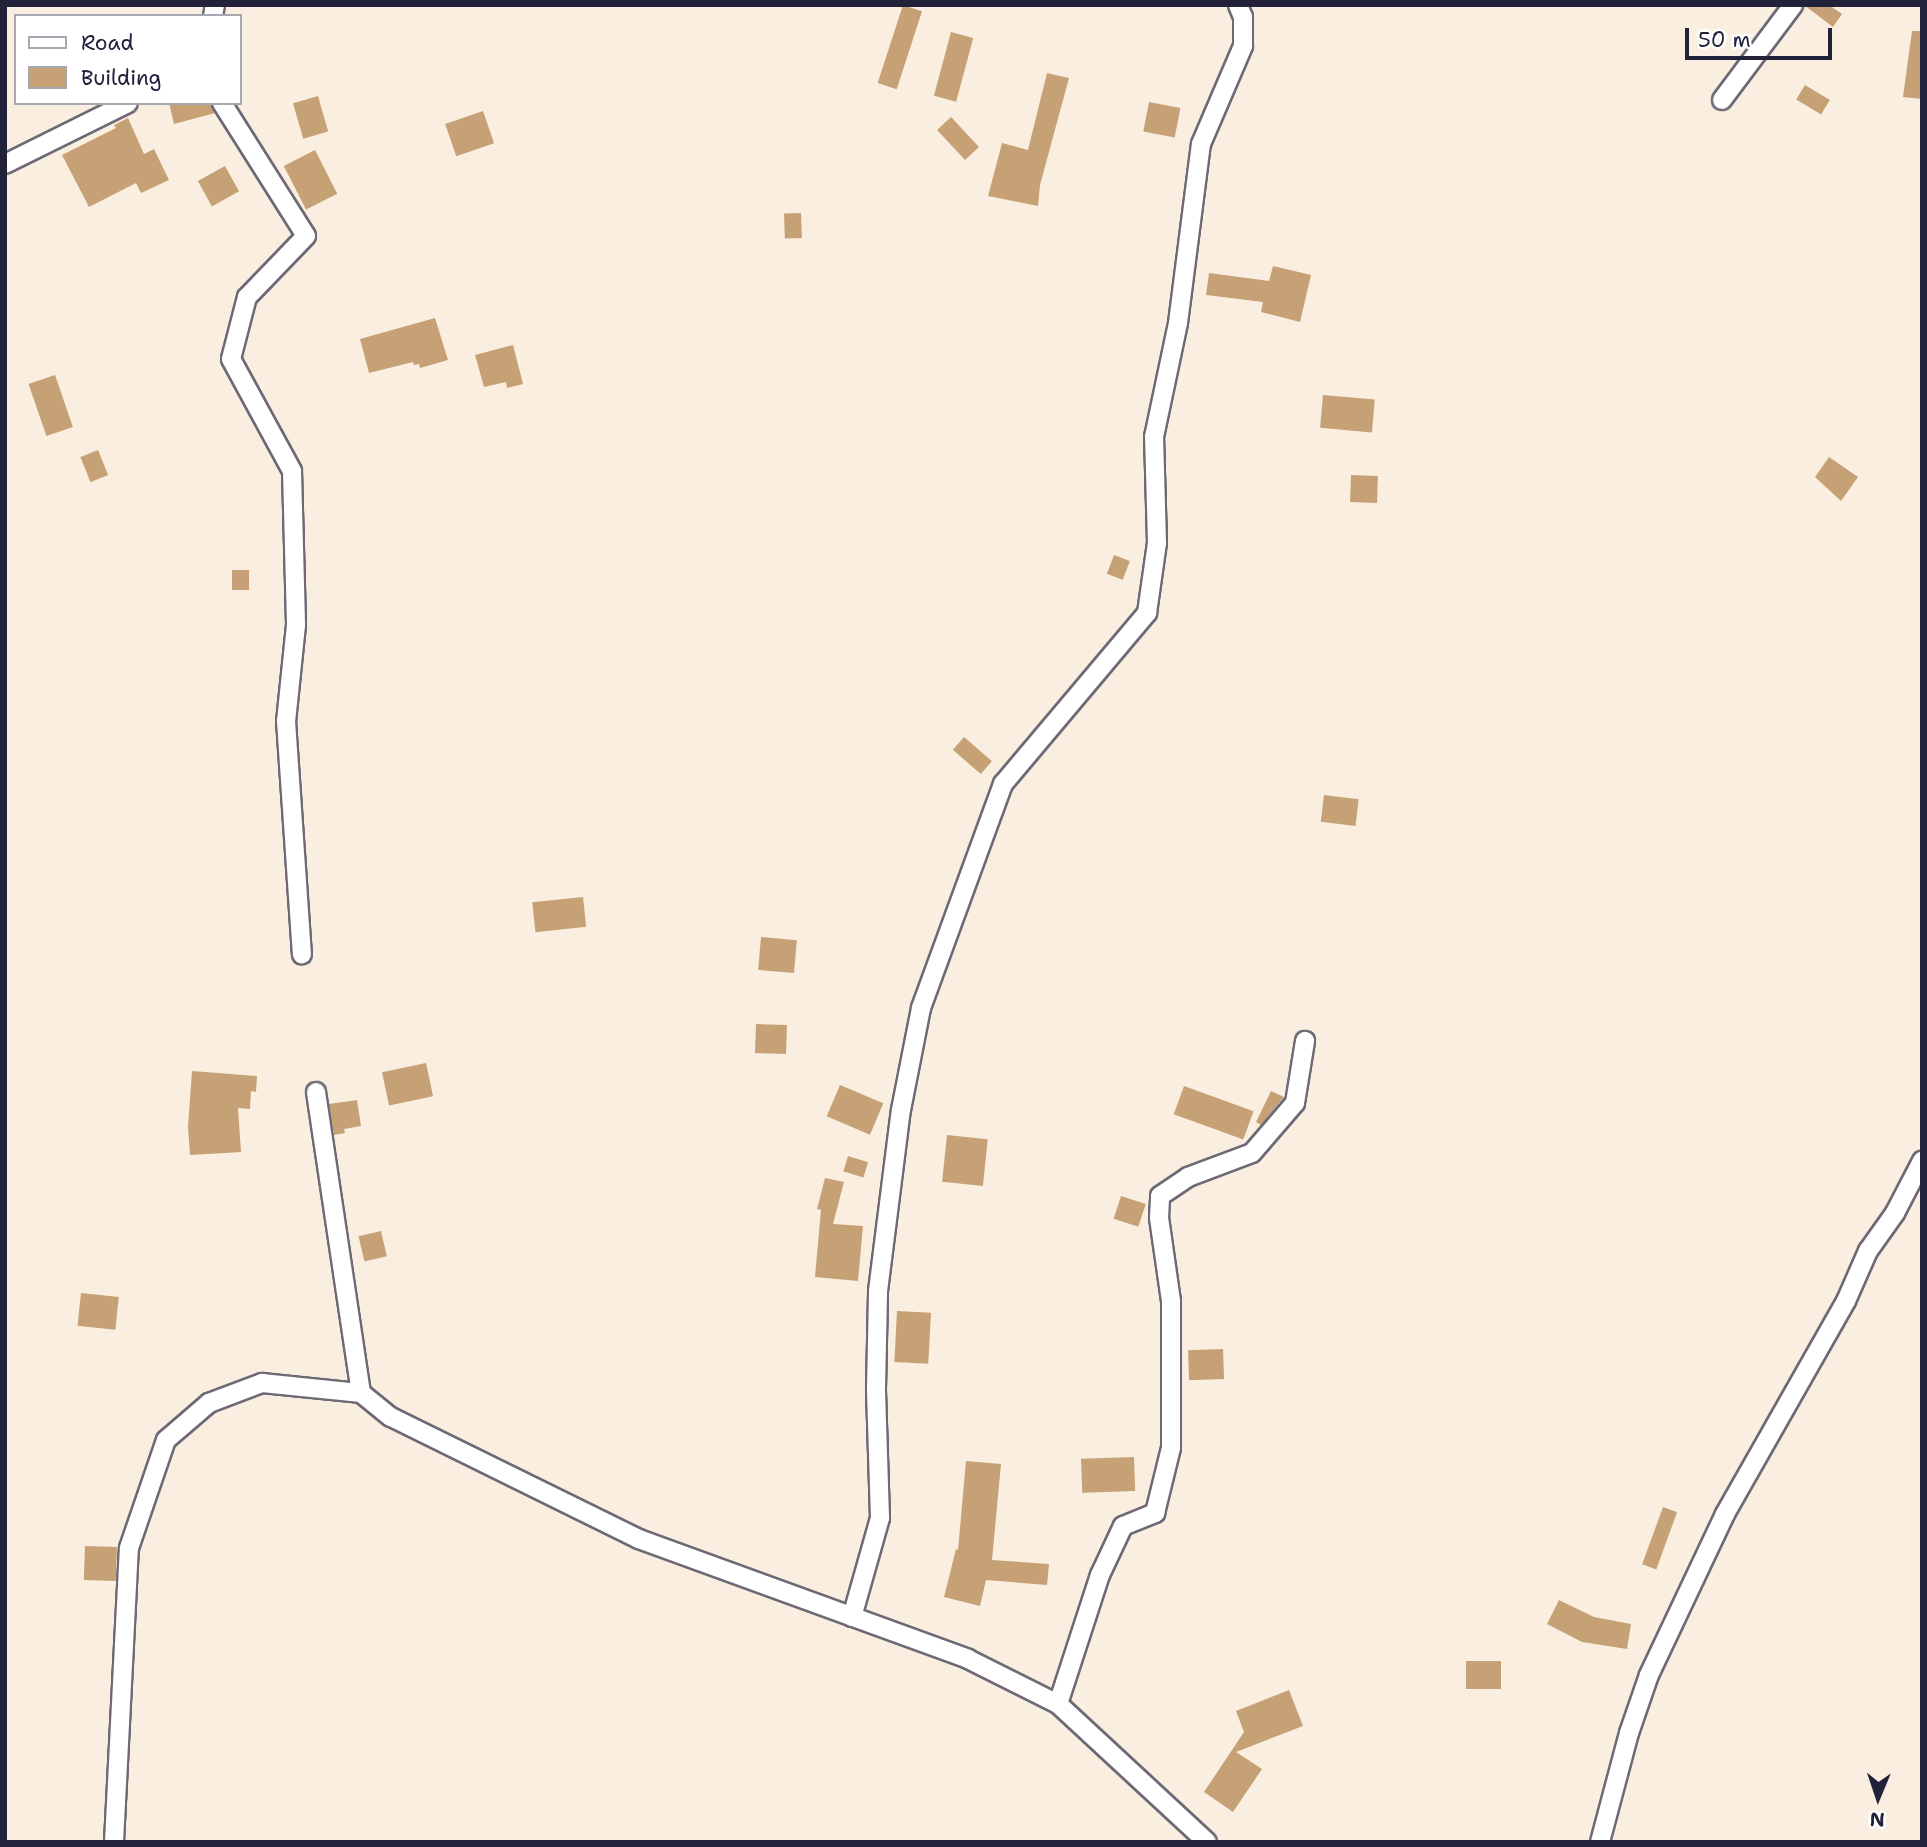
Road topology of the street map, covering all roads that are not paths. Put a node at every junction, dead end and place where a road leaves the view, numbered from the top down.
1 (1238, 5) edge
2 (1793, 5) edge
3 (1722, 100) dead end
4 (124, 105) edge
5 (223, 105) edge
6 (5, 164) edge
7 (302, 954) dead end
8 (1305, 1041) dead end
9 (316, 1092) dead end
10 (1922, 1161) edge
11 (361, 1392) junction
12 (852, 1617) junction
13 (1059, 1704) junction
14 (114, 1842) edge
15 (1207, 1842) edge
16 (1600, 1842) edge

1 - 12 street
2 - 3 street
4 - 6 street
5 - 7 street
8 - 13 street
9 - 11 street
10 - 16 street
11 - 12 street
11 - 14 street
12 - 13 street
13 - 15 street

